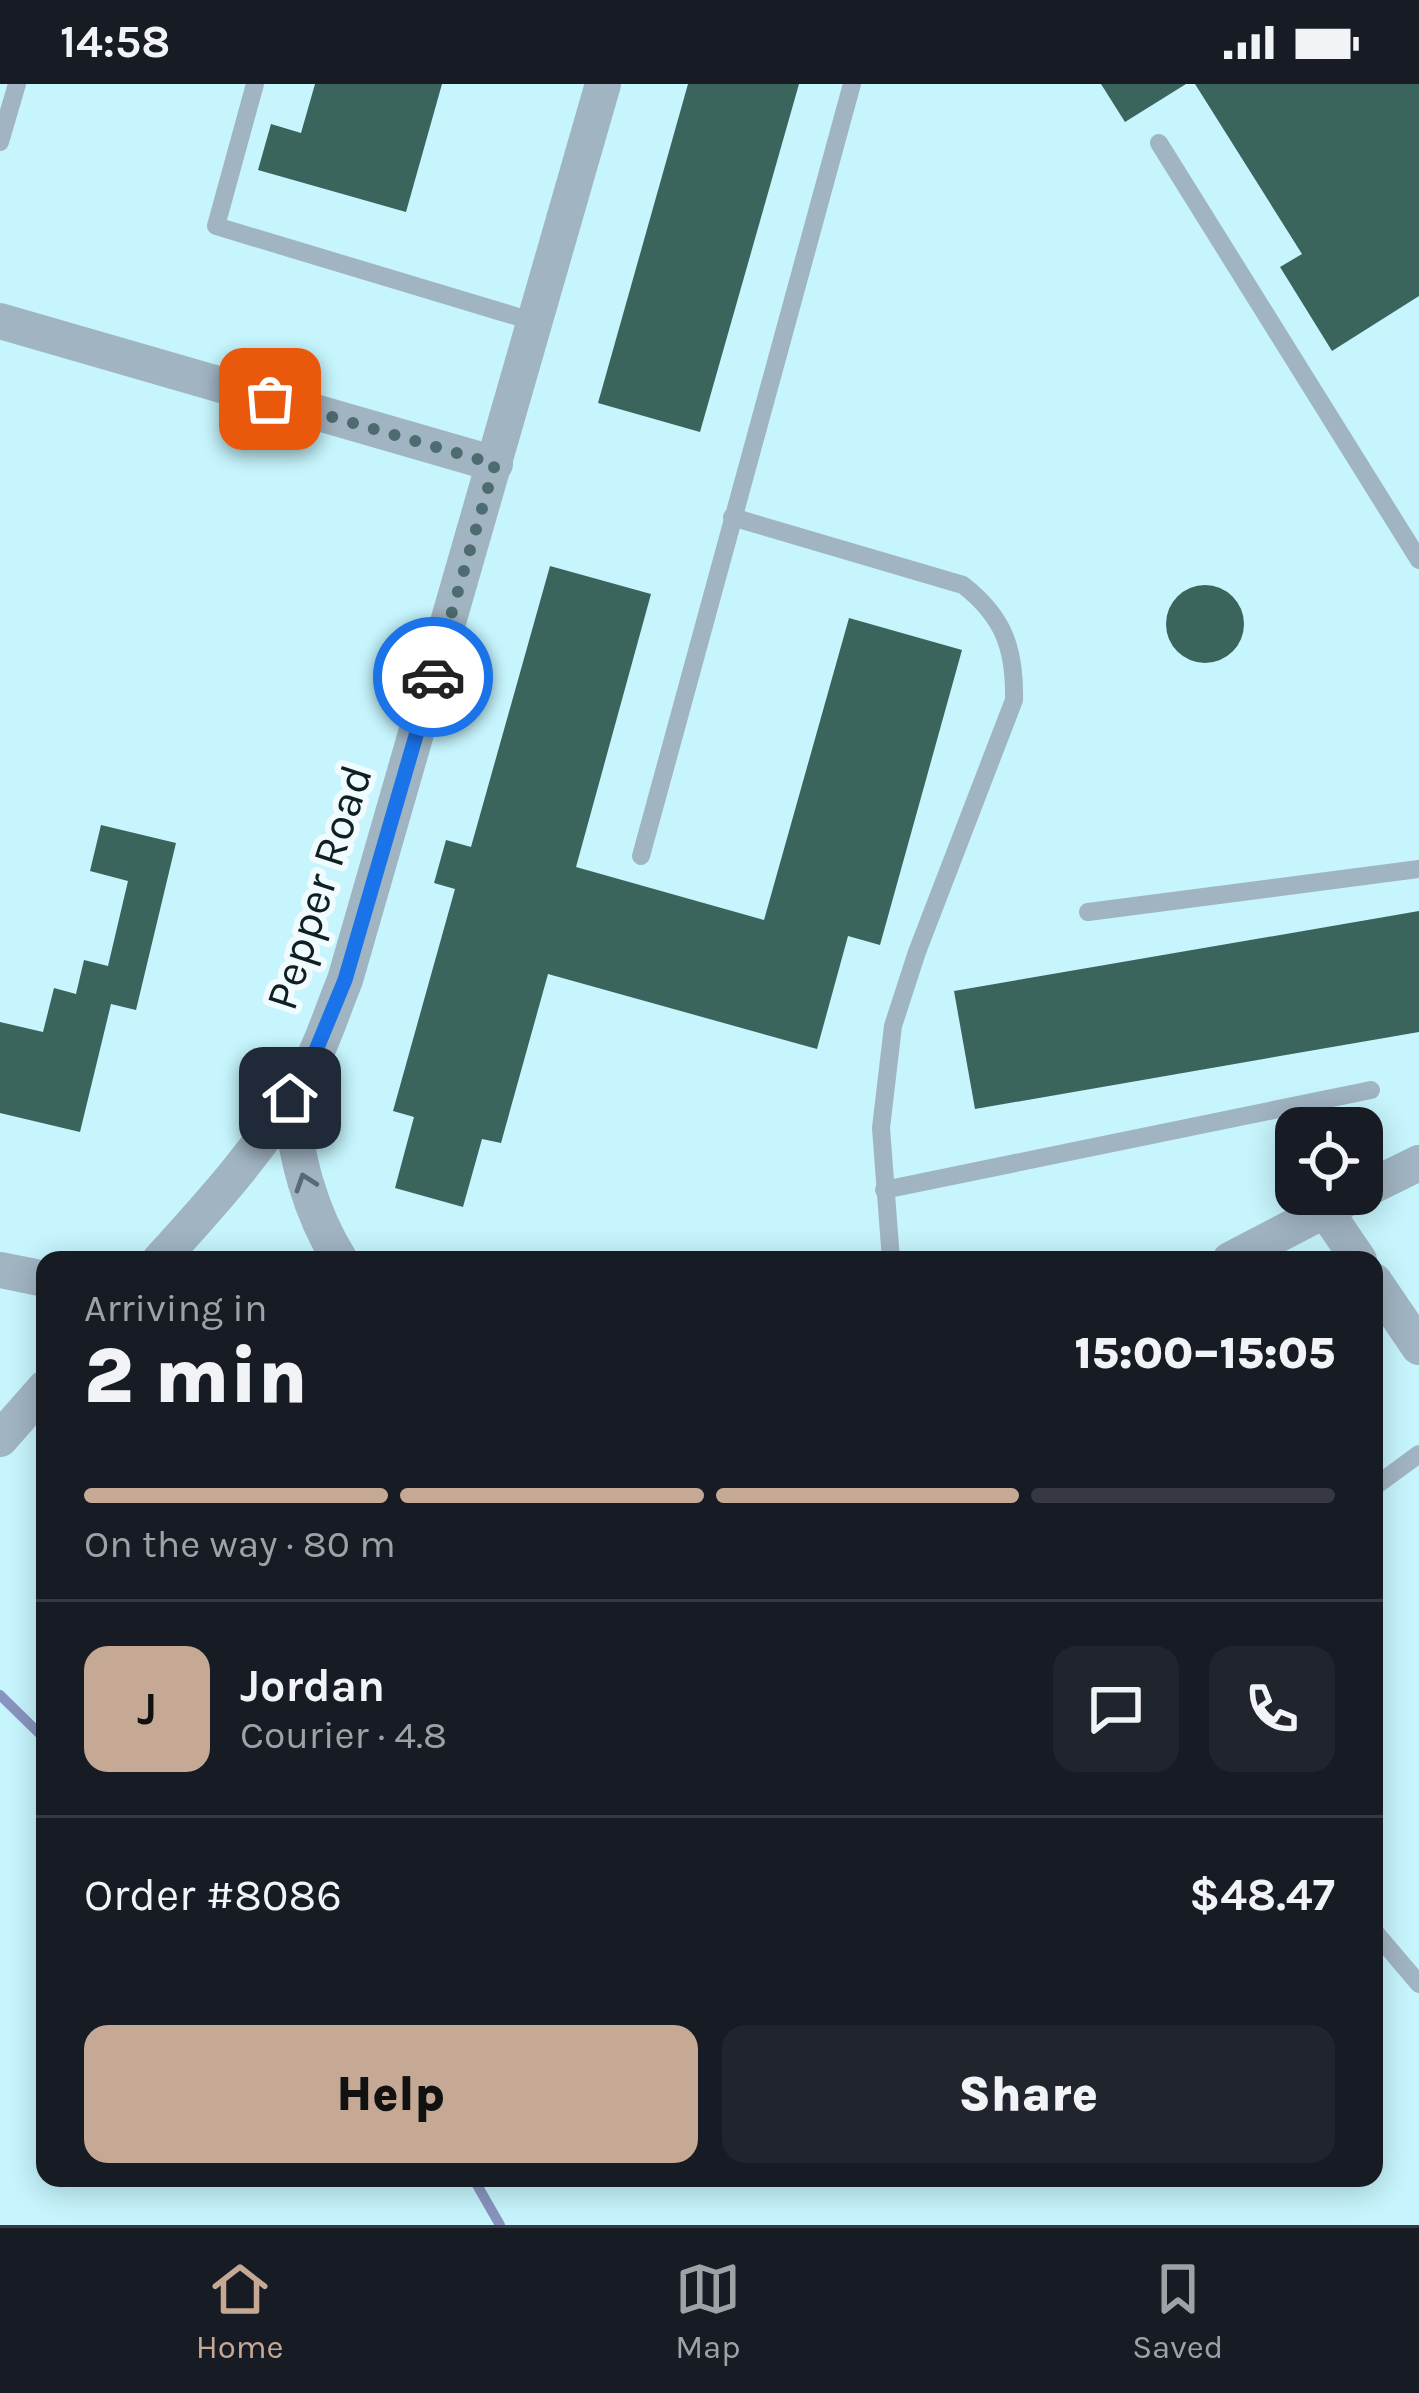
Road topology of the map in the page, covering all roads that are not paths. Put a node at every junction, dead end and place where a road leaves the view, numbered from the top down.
1 (17, 84) edge
2 (255, 84) edge
3 (602, 84) edge
4 (851, 84) edge
5 (0, 142) edge
6 (1159, 143) dead end
7 (0, 321) edge
8 (535, 322) junction
9 (495, 464) junction
10 (732, 517) junction
11 (1419, 560) edge
12 (641, 856) dead end
13 (1419, 869) edge
14 (1088, 912) dead end
15 (1371, 1090) dead end
16 (290, 1098) junction
17 (1419, 1163) edge
18 (1383, 1181) edge
19 (884, 1190) junction
20 (1315, 1215) edge
21 (1351, 1215) edge
22 (168, 1251) edge
23 (334, 1251) edge
24 (890, 1251) edge
25 (1246, 1251) edge
26 (1358, 1251) edge
27 (0, 1270) edge
28 (36, 1277) edge
29 (1383, 1294) edge
30 (1419, 1347) edge
31 (36, 1398) edge
32 (0, 1439) edge
33 (1419, 1454) edge
34 (1383, 1480) edge
35 (1383, 1942) edge
36 (1419, 1984) edge

1 - 5 lane
2 - 8 lane
3 - 8 street, Pepper Road
4 - 10 lane
6 - 11 lane
7 - 9 street
8 - 9 street, Pepper Road
9 - 16 street, Pepper Road
10 - 12 lane
10 - 19 lane
13 - 14 lane
15 - 19 lane
16 - 22 street, Pepper Road
23 -> 16 street
17 - 18 street
19 - 24 lane
20 - 25 street
21 - 26 street
27 - 28 street
29 - 30 street
31 - 32 street
33 - 34 lane
35 - 36 lane

